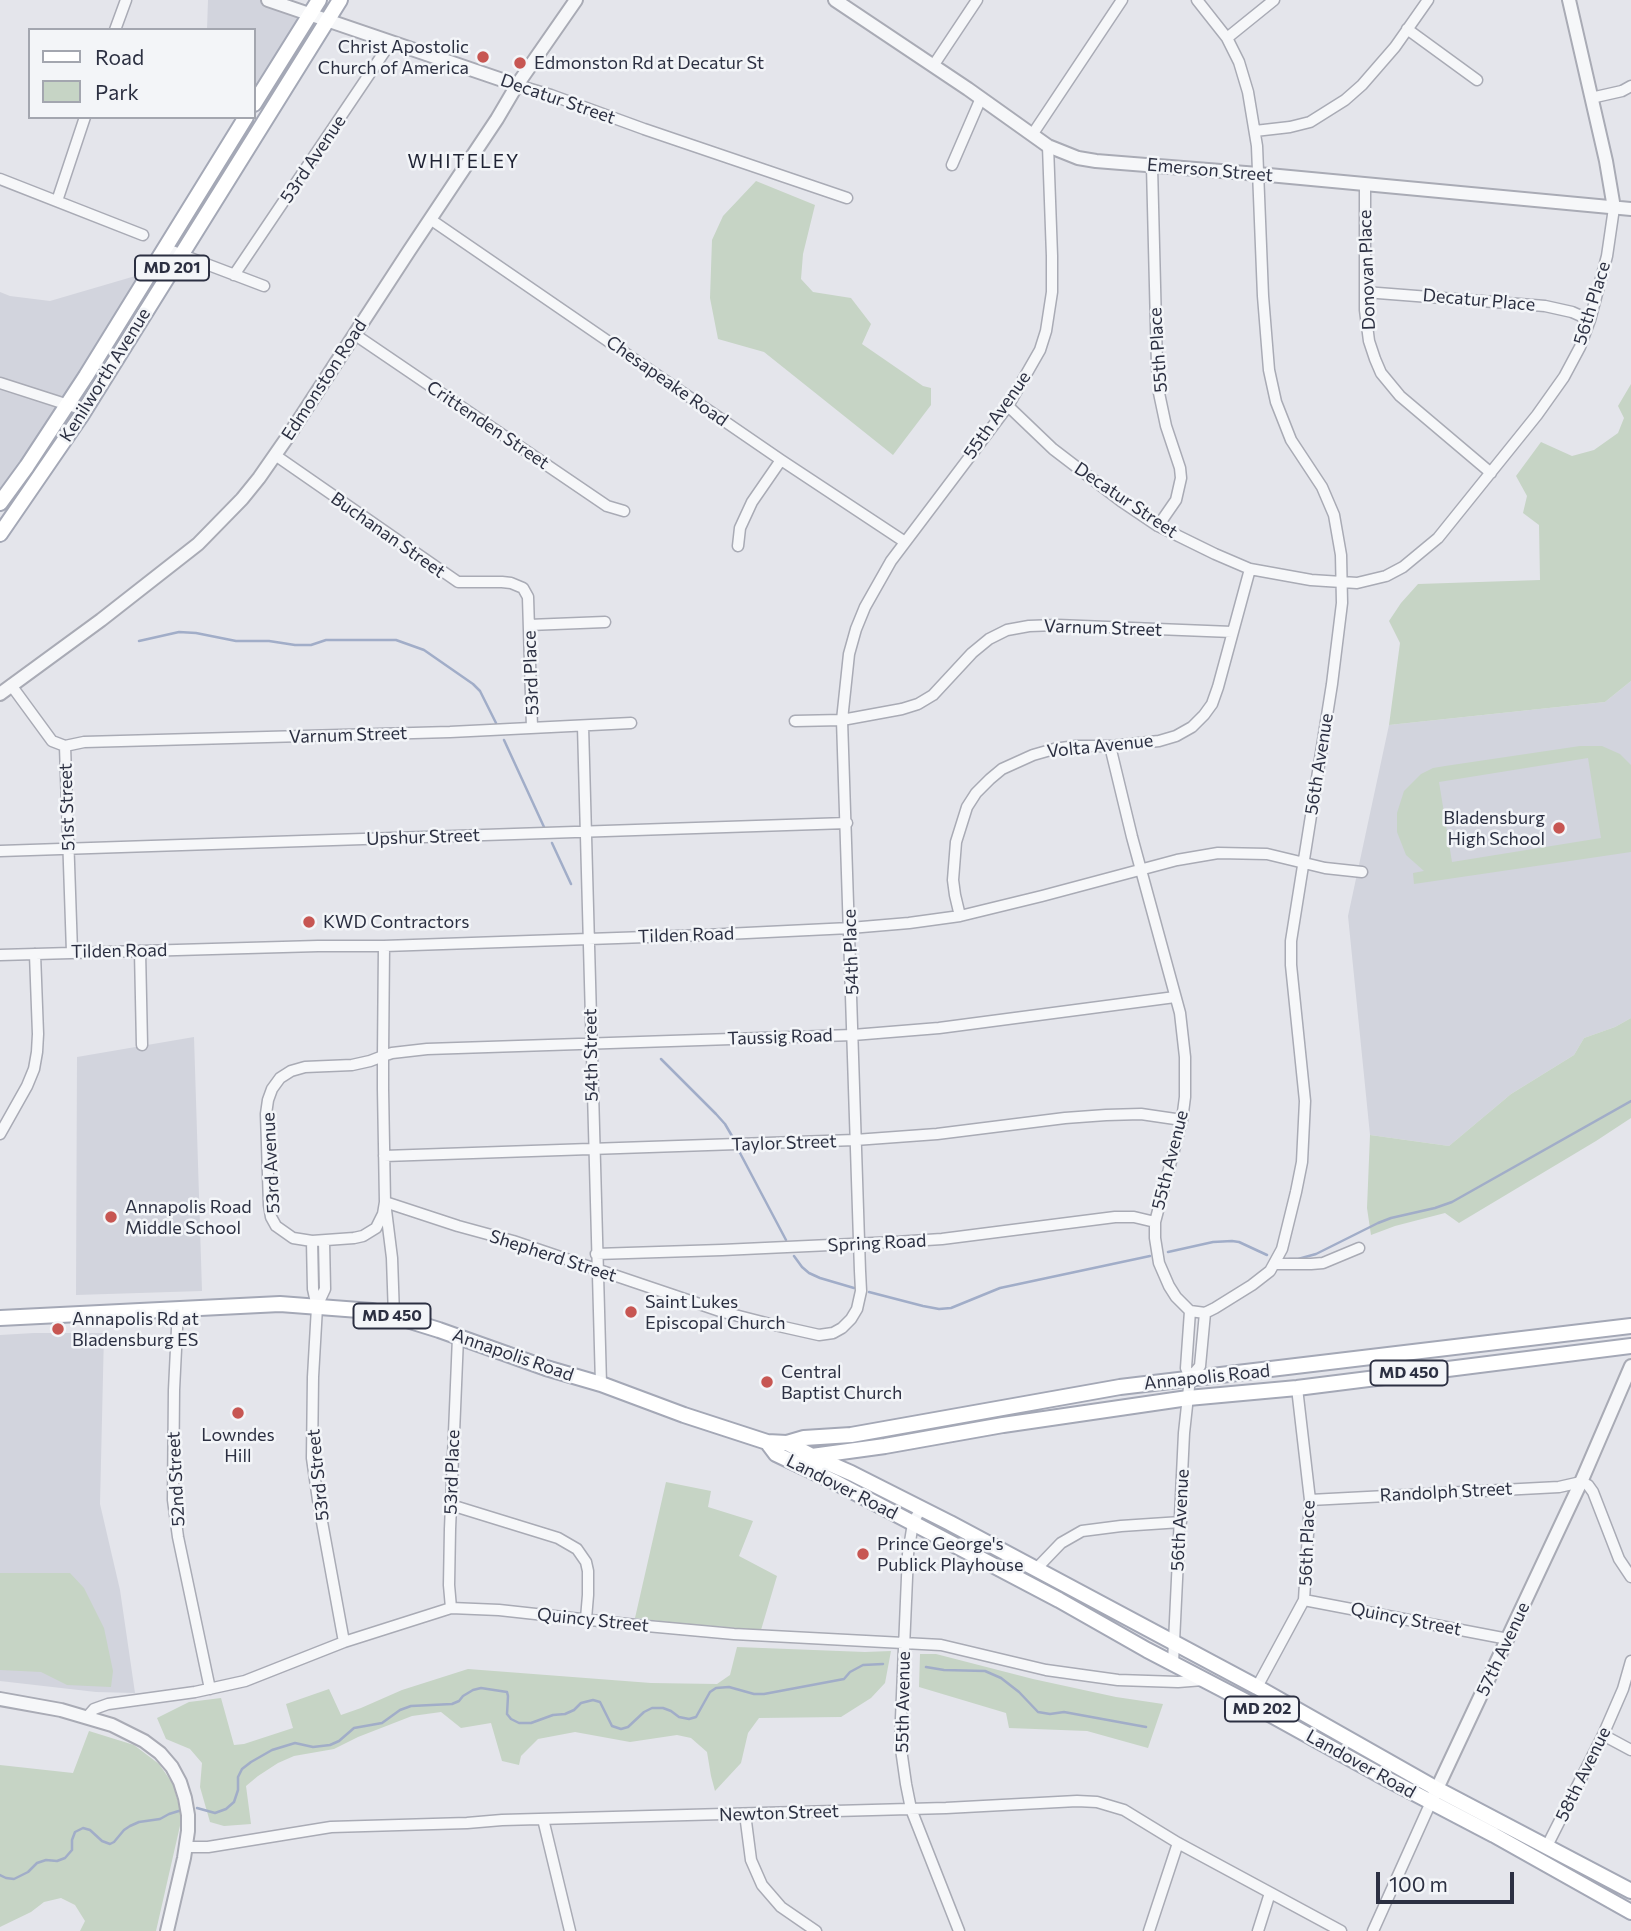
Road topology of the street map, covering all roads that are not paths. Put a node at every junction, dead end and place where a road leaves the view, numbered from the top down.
1 (126, 0) edge
2 (268, 0) edge
3 (319, 0) edge
4 (340, 0) edge
5 (576, 0) edge
6 (835, 0) edge
7 (977, 0) edge
8 (1122, 0) edge
9 (1198, 0) edge
10 (1274, 0) edge
11 (1428, 0) edge
12 (1569, 0) edge
13 (310, 14) junction
14 (327, 20) junction
15 (117, 28) edge
16 (1407, 29) junction
17 (1227, 38) junction
18 (391, 42) junction
19 (933, 66) junction
20 (1477, 80) dead end
21 (517, 85) junction
22 (1631, 86) edge
23 (981, 98) junction
24 (1591, 99) junction
25 (256, 101) edge
26 (84, 119) edge
27 (245, 119) edge
28 (1255, 131) junction
29 (1032, 135) junction
30 (1048, 146) junction
31 (952, 165) dead end
32 (1153, 166) junction
33 (1258, 174) junction
34 (0, 179) edge
35 (1365, 185) junction
36 (848, 198) dead end
37 (57, 201) junction
38 (1614, 208) junction
39 (1631, 209) edge
40 (430, 219) junction
41 (143, 235) dead end
42 (164, 248) junction
43 (180, 254) junction
44 (234, 275) junction
45 (264, 286) dead end
46 (1365, 292) junction
47 (1590, 320) junction
48 (354, 334) junction
49 (0, 383) edge
50 (67, 404) junction
51 (1008, 406) junction
52 (85, 410) junction
53 (275, 455) junction
54 (781, 460) junction
55 (1490, 472) junction
56 (0, 503) edge
57 (624, 510) dead end
58 (1158, 526) junction
59 (0, 534) edge
60 (905, 542) junction
61 (738, 546) dead end
62 (1250, 569) junction
63 (1342, 582) junction
64 (529, 621) junction
65 (605, 622) dead end
66 (1232, 632) junction
67 (11, 685) junction
68 (0, 694) edge
69 (842, 720) junction
70 (795, 721) dead end
71 (631, 723) dead end
72 (583, 726) junction
73 (532, 728) junction
74 (65, 746) junction
75 (1110, 746) junction
76 (847, 823) junction
77 (586, 832) junction
78 (68, 849) junction
79 (0, 851) edge
80 (1302, 862) junction
81 (1140, 869) junction
82 (1362, 872) dead end
83 (960, 916) junction
84 (850, 928) junction
85 (588, 939) junction
86 (384, 946) junction
87 (140, 951) junction
88 (72, 952) junction
89 (35, 954) junction
90 (0, 955) edge
91 (1175, 997) junction
92 (853, 1035) junction
93 (591, 1043) junction
94 (142, 1045) dead end
95 (383, 1056) junction
96 (1182, 1120) junction
97 (0, 1134) edge
98 (855, 1140) junction
99 (594, 1150) junction
100 (384, 1156) junction
101 (385, 1202) junction
102 (1155, 1222) junction
103 (318, 1241) junction
104 (859, 1244) junction
105 (1359, 1248) dead end
106 (596, 1254) junction
107 (1275, 1264) junction
108 (597, 1269) junction
109 (317, 1307) junction
110 (178, 1308) junction
111 (1190, 1311) junction
112 (1205, 1312) junction
113 (394, 1316) junction
114 (0, 1318) edge
115 (1631, 1326) edge
116 (802, 1331) joint
117 (458, 1337) junction
118 (1631, 1346) edge
119 (1631, 1366) edge
120 (1190, 1378) junction
121 (600, 1384) junction
122 (1297, 1388) junction
123 (1188, 1398) junction
124 (767, 1442) junction
125 (787, 1443) junction
126 (853, 1450) junction
127 (812, 1457) junction
128 (794, 1462) junction
129 (851, 1473) junction
130 (1581, 1482) junction
131 (1310, 1500) junction
132 (451, 1505) junction
133 (921, 1507) junction
134 (1181, 1522) junction
135 (913, 1523) junction
136 (1036, 1569) junction
137 (1631, 1577) edge
138 (1304, 1600) junction
139 (451, 1608) junction
140 (586, 1619) junction
141 (1508, 1639) junction
142 (344, 1642) junction
143 (904, 1643) junction
144 (1174, 1644) junction
145 (1631, 1661) edge
146 (1173, 1663) junction
147 (1204, 1680) junction
148 (1257, 1687) junction
149 (210, 1689) junction
150 (0, 1699) edge
151 (88, 1717) junction
152 (1604, 1735) junction
153 (1631, 1750) edge
154 (1434, 1796) junction
155 (911, 1809) junction
156 (745, 1814) junction
157 (543, 1819) junction
158 (1178, 1843) junction
159 (1547, 1846) junction
160 (186, 1847) junction
161 (1631, 1891) edge
162 (1270, 1894) junction
163 (1631, 1912) edge
164 (167, 1931) edge
165 (570, 1931) edge
166 (816, 1931) edge
167 (959, 1931) edge
168 (1149, 1931) edge
169 (1258, 1931) edge
170 (1341, 1931) edge
171 (1373, 1931) edge

1 - 15 street
2 - 13 street, Decatur Street
3 - 13 main road
4 - 14 main road, Kenilworth Avenue / MD 201
5 - 21 street, Edmonston Road
6 - 19 street, Emerson Street
7 - 19 street
8 - 29 street
9 - 17 street, 56th Avenue
10 - 17 street
11 - 16 street
12 - 24 street, 56th Place
13 - 14 street, Decatur Street
13 - 25 main road
14 - 18 street, Decatur Street
14 - 43 main road, Kenilworth Avenue / MD 201
16 - 20 street
16 - 28 street
17 - 28 street, 56th Avenue
18 - 21 street, Decatur Street
18 - 44 street, 53rd Avenue
19 - 23 street, Emerson Street
21 - 36 street, Decatur Street
21 - 40 street, Edmonston Road
22 - 24 street
23 - 29 street, Emerson Street
23 - 31 street
24 - 38 street, 56th Place
26 - 37 street
27 - 42 main road, Kenilworth Avenue / MD 201
28 - 33 street, 56th Avenue
29 - 30 street, Emerson Street
30 - 32 street, Emerson Street
30 - 51 street, 55th Avenue
32 - 33 street, Emerson Street
32 - 58 street, 55th Place
33 - 35 street, Emerson Street
33 - 63 street, 56th Avenue
34 - 37 street
35 - 38 street, Emerson Street
35 - 46 street, Donovan Place
37 - 41 street
38 - 39 street, Emerson Street
38 - 47 street, 56th Place
40 - 48 street, Edmonston Road
40 - 54 street, Chesapeake Road
42 - 43 street
42 - 50 main road, Kenilworth Avenue / MD 201
43 - 44 street
43 - 52 main road, Kenilworth Avenue / MD 201
44 - 45 street
46 - 47 street, Decatur Place
46 - 55 street, Donovan Place
47 - 55 street, 56th Place
48 - 53 street, Edmonston Road
48 - 57 street, Crittenden Street
49 - 50 street
50 - 52 street
50 - 56 main road, Kenilworth Avenue / MD 201
51 - 58 street, Decatur Street
51 - 60 street, 55th Avenue
52 - 59 main road, Kenilworth Avenue / MD 201
53 - 64 street, Buchanan Street
53 - 67 street, Edmonston Road
54 - 60 street, Chesapeake Road
54 - 61 street
55 - 63 street, 56th Place
58 - 62 street, Decatur Street
60 - 69 street, 54th Place
62 - 63 street, Decatur Street
62 - 66 street, Volta Avenue
63 - 80 street, 56th Avenue
64 - 65 street
64 - 73 street, 53rd Place
66 - 69 street, Varnum Street
66 - 75 street, Volta Avenue
67 - 68 street, Edmonston Road
67 - 74 street, 51st Street
69 - 70 street, Varnum Street
69 - 76 street, 54th Place
71 - 72 street, Varnum Street
72 - 73 street, Varnum Street
72 - 77 street, 54th Street
73 - 74 street, Varnum Street
74 - 78 street, 51st Street
75 - 81 street, 55th Avenue
75 - 83 street, Volta Avenue
76 - 77 street, Upshur Street
76 - 84 street, 54th Place
77 - 78 street, Upshur Street
77 - 85 street, 54th Street
78 - 79 street, Upshur Street
78 - 88 street, 51st Street
80 - 81 street, Tilden Road
80 - 82 street, Tilden Road
80 - 107 street, 56th Avenue
81 - 83 street, Tilden Road
81 - 91 street, 55th Avenue
83 - 84 street, Tilden Road
84 - 85 street, Tilden Road
84 - 92 street, 54th Place
85 - 86 street, Tilden Road
85 - 93 street, 54th Street
86 - 87 street, Tilden Road
86 - 95 street
87 - 88 street, Tilden Road
87 - 94 street
88 - 89 street, Tilden Road
89 - 90 street, Tilden Road
89 - 97 street
91 - 92 street, Taussig Road
91 - 96 street, 55th Avenue
92 - 93 street, Taussig Road
92 - 98 street, 54th Place
93 - 95 street, Taussig Road
93 - 99 street, 54th Street
95 - 100 street
95 - 103 street, 53rd Avenue
96 - 98 street, Taylor Street
96 - 102 street, 55th Avenue
98 - 99 street, Taylor Street
98 - 104 street, 54th Place
99 - 100 street, Taylor Street
99 - 106 street, 54th Street
100 - 101 street
101 - 103 street
101 - 108 street, Shepherd Street
101 - 113 street
102 - 104 street, Spring Road
102 - 111 street, 55th Avenue
103 - 109 street
104 - 106 street, Spring Road
104 - 116 street, 54th Place
105 - 107 street
106 - 108 street, 54th Street
107 - 112 street, 56th Avenue
108 - 116 street, Shepherd Street
108 - 121 street, 54th Street
109 - 110 main road, Annapolis Road / MD 450
109 - 113 main road, Annapolis Road / MD 450
109 - 142 street, 53rd Street
110 - 114 main road, Annapolis Road / MD 450
110 - 149 street, 52nd Street
111 - 112 street
111 - 120 street
112 - 120 street
113 - 117 main road, Annapolis Road / MD 450
115 - 120 main road, Annapolis Road / MD 450
117 - 121 main road, Annapolis Road / MD 450
117 - 132 street, 53rd Place
118 - 122 main road, Annapolis Road / MD 450
119 - 130 street, 57th Avenue
120 - 123 street, 56th Avenue
120 - 125 main road, Annapolis Road / MD 450
121 - 124 main road, Annapolis Road / MD 450
122 - 123 main road, Annapolis Road / MD 450
122 - 131 street, 56th Place
123 - 126 main road, Annapolis Road / MD 450
123 - 134 street, 56th Avenue
124 - 125 main road, Landover Road / MD 450
124 - 128 main road, Landover Road / MD 450
125 - 127 main road, Landover Road / MD 202
126 - 127 main road, Annapolis Road / MD 450
126 - 129 main road
127 - 128 main road, Annapolis Road / MD 450
127 - 129 main road, Landover Road / MD 202
128 - 135 main road, Landover Road / MD 202
129 - 133 main road, Landover Road / MD 202
130 - 131 street, Randolph Street
130 - 137 street
130 - 141 street, 57th Avenue
131 - 138 street, 56th Place
132 - 139 street, 53rd Place
132 - 140 street
133 - 135 street, 55th Avenue
133 - 136 main road, Landover Road / MD 202
134 - 136 street
134 - 144 street, 56th Avenue
135 - 143 street, 55th Avenue
135 - 146 main road, Landover Road / MD 202
136 - 144 main road, Landover Road / MD 202
138 - 141 street, Quincy Street
138 - 148 street, 56th Place
139 - 140 street, Quincy Street
139 - 142 street, Quincy Street
140 - 143 street, Quincy Street
141 - 154 street, 57th Avenue
142 - 149 street, Quincy Street
143 - 147 street, Quincy Street
143 - 155 street, 55th Avenue
144 - 146 street, 56th Avenue
144 - 148 main road, Landover Road / MD 202
145 - 152 street, 58th Avenue
146 - 147 main road, Landover Road / MD 202
147 - 154 main road, Landover Road / MD 202
148 - 154 main road, Landover Road / MD 202
149 - 151 street, Quincy Street
150 - 151 street
151 - 160 street
152 - 153 street
152 - 159 street, 58th Avenue
154 - 159 main road, Landover Road / MD 202
154 - 163 main road, Landover Road / MD 202
154 - 171 street, 57th Avenue
155 - 156 street, Newton Street
155 - 158 street, Newton Street
155 - 167 street, 55th Avenue
156 - 157 street, Newton Street
156 - 166 street
157 - 160 street, Newton Street
157 - 165 street
158 - 162 street, Newton Street
158 - 168 street
159 - 161 main road, Landover Road / MD 202
160 - 164 street
162 - 169 street
162 - 170 street, Newton Street

